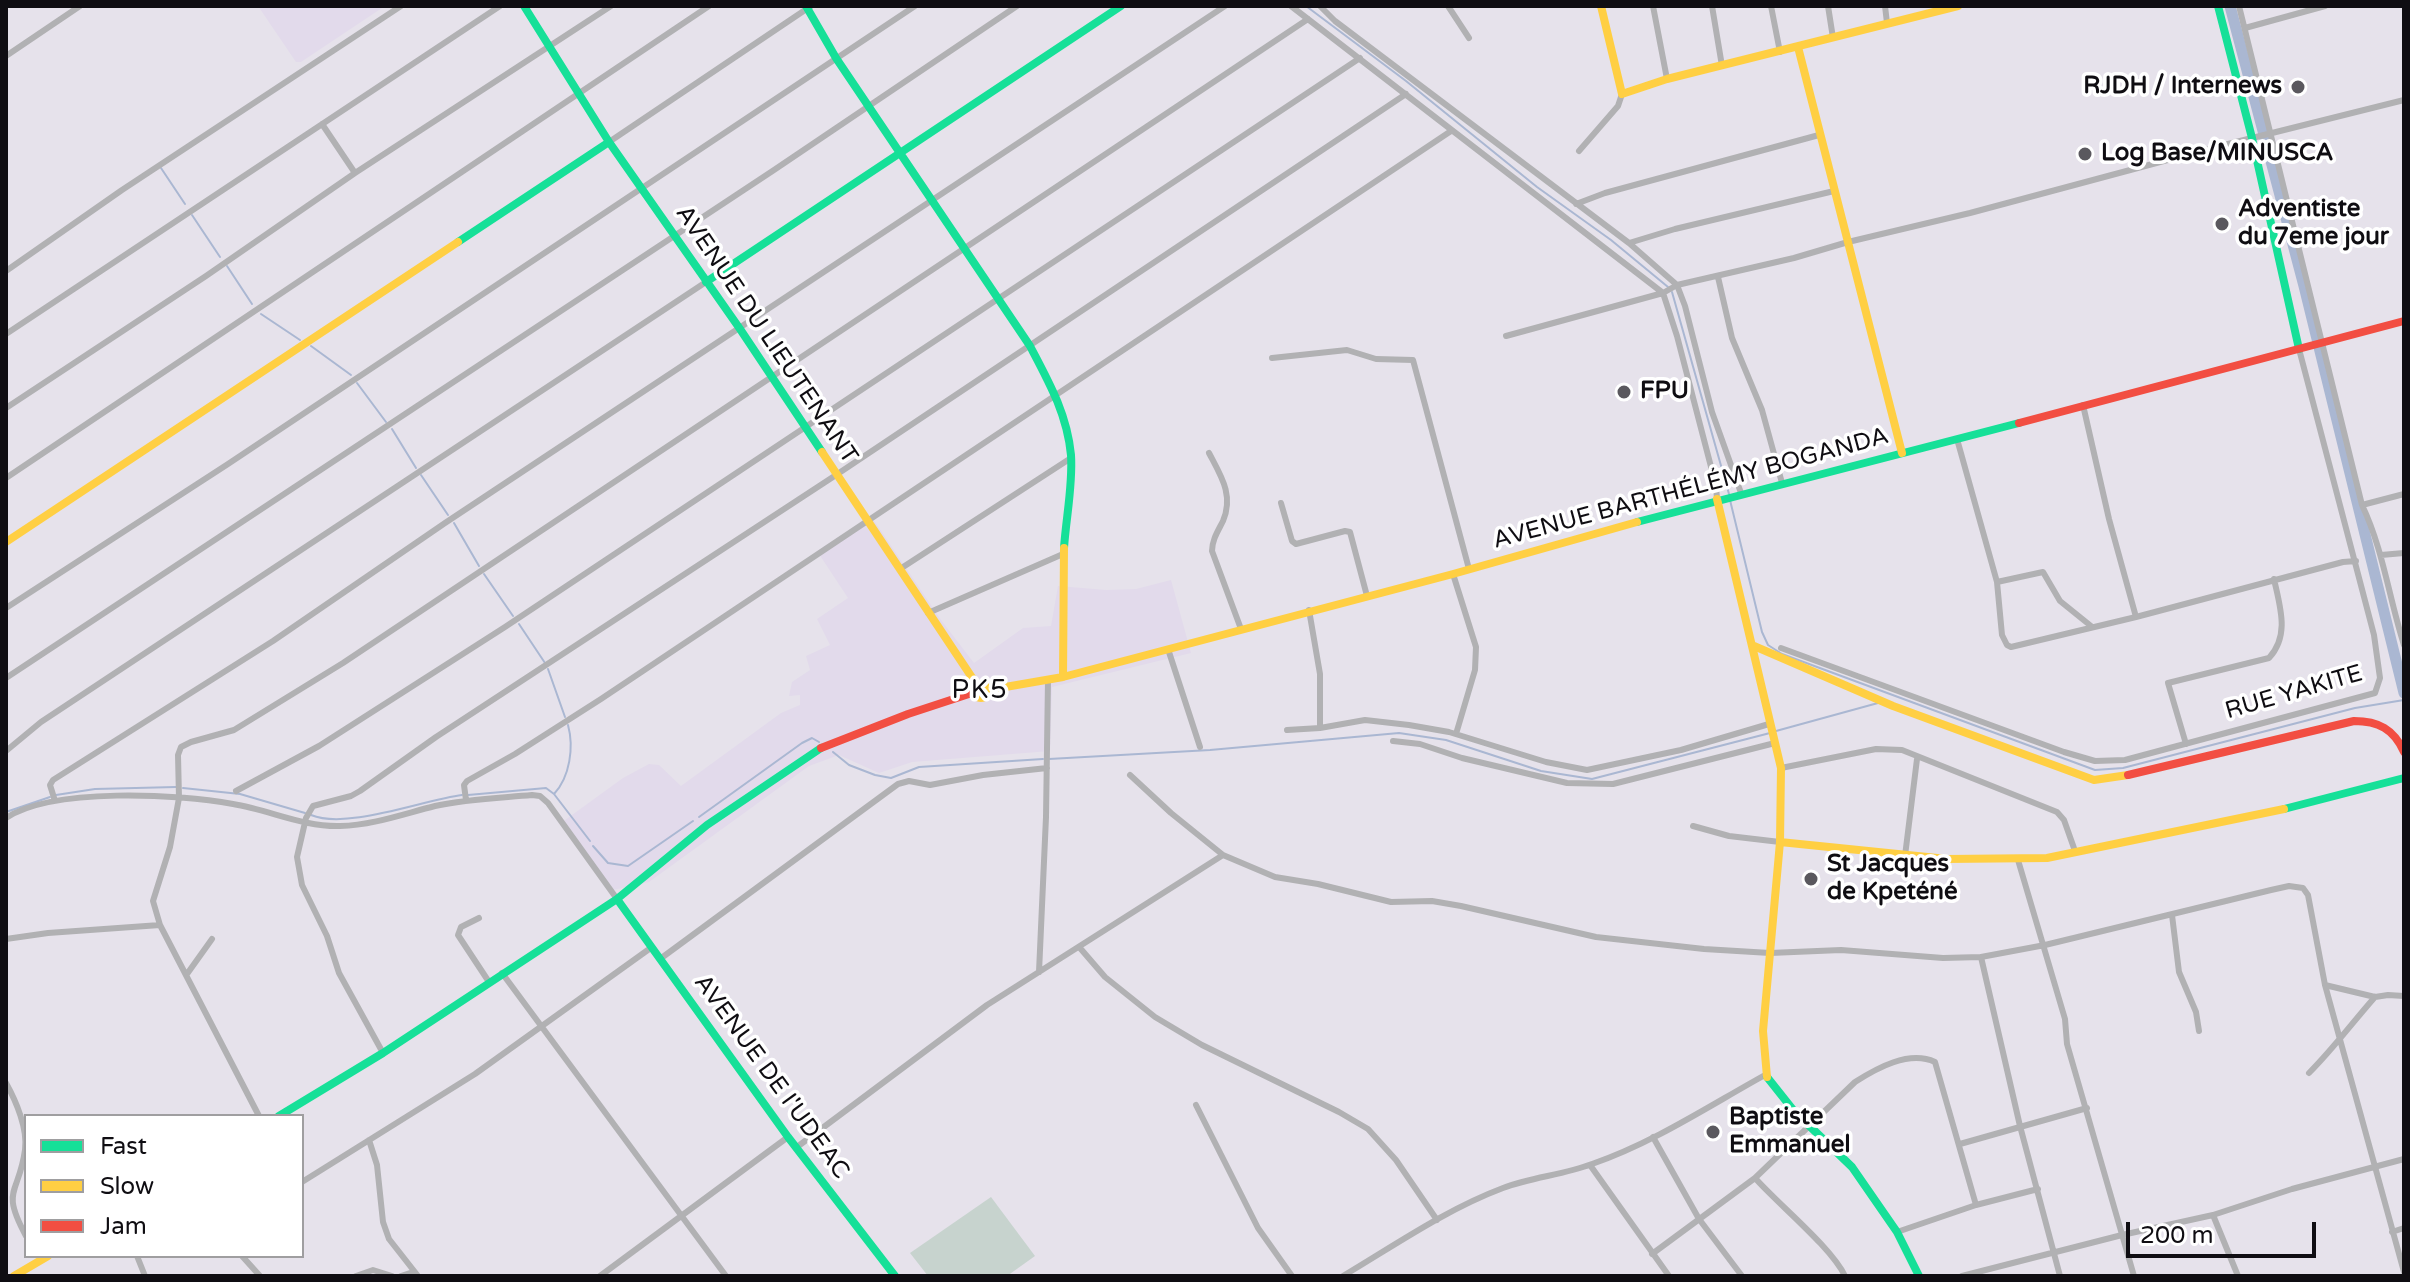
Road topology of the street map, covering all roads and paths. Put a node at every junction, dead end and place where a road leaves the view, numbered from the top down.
1 (80, 6) edge
2 (401, 6) edge
3 (500, 6) edge
4 (524, 6) edge
5 (611, 6) edge
6 (709, 6) edge
7 (915, 6) edge
8 (1017, 6) edge
9 (1121, 6) edge
10 (1225, 6) edge
11 (1291, 6) edge
12 (1448, 6) edge
13 (1601, 6) edge
14 (1653, 6) edge
15 (1712, 6) edge
16 (1771, 6) edge
17 (1828, 6) edge
18 (1885, 6) edge
19 (1958, 6) edge
20 (2218, 6) edge
21 (2239, 6) edge
22 (2325, 6) edge
23 (808, 7) edge
24 (1324, 7) edge
25 (1942, 8) edge
26 (1308, 19) junction
27 (1887, 23) junction
28 (2245, 28) junction
29 (1469, 38) dead end
30 (1833, 38) junction
31 (550, 47) junction
32 (1798, 47) junction
33 (1780, 52) junction
34 (6, 56) edge
35 (836, 58) junction
36 (1360, 58) junction
37 (1722, 67) junction
38 (1667, 79) junction
39 (580, 92) junction
40 (1406, 94) junction
41 (1622, 94) junction
42 (2403, 98) edge
43 (868, 105) junction
44 (322, 124) junction
45 (1451, 131) junction
46 (2272, 133) junction
47 (1819, 135) junction
48 (2252, 138) junction
49 (609, 142) junction
50 (900, 151) junction
51 (1579, 151) dead end
52 (355, 173) junction
53 (642, 188) junction
54 (1834, 191) junction
55 (932, 201) junction
56 (1576, 204) junction
57 (674, 234) junction
58 (1848, 242) junction
59 (1629, 243) junction
60 (965, 249) junction
61 (6, 271) edge
62 (1718, 277) junction
63 (706, 282) junction
64 (1677, 285) junction
65 (1663, 293) junction
66 (997, 298) junction
67 (2404, 321) edge
68 (740, 329) junction
69 (6, 334) edge
70 (1506, 336) dead end
71 (2321, 343) junction
72 (1030, 346) junction
73 (2303, 348) junction
74 (1272, 358) dead end
75 (772, 376) junction
76 (1056, 395) junction
77 (2083, 405) junction
78 (6, 408) edge
79 (804, 427) junction
80 (1957, 439) junction
81 (1209, 453) dead end
82 (1902, 453) junction
83 (1071, 458) junction
84 (836, 475) junction
85 (6, 478) edge
86 (1782, 483) junction
87 (1738, 493) junction
88 (2404, 494) edge
89 (1720, 498) junction
90 (1281, 503) dead end
91 (2362, 505) junction
92 (867, 521) junction
93 (6, 542) edge
94 (2404, 553) edge
95 (1063, 554) junction
96 (2381, 555) junction
97 (2356, 561) junction
98 (900, 569) junction
99 (1469, 569) junction
100 (1453, 574) junction
101 (2274, 579) junction
102 (1997, 582) junction
103 (1367, 596) junction
104 (6, 608) edge
105 (1309, 610) junction
106 (928, 613) junction
107 (2136, 617) junction
108 (2091, 626) junction
109 (1241, 629) junction
110 (2403, 637) edge
111 (2404, 645) edge
112 (1754, 646) junction
113 (1781, 648) dead end
114 (1168, 649) junction
115 (1063, 677) junction
116 (6, 678) edge
117 (1048, 680) junction
118 (976, 689) junction
119 (1770, 726) junction
120 (1320, 728) junction
121 (1431, 729) junction
122 (1287, 730) dead end
123 (1456, 734) junction
124 (1393, 741) dead end
125 (1774, 741) junction
126 (2186, 744) junction
127 (1200, 747) dead end
128 (1426, 747) junction
129 (6, 751) edge
130 (2404, 752) edge
131 (1917, 759) junction
132 (1047, 767) junction
133 (1781, 768) junction
134 (1130, 775) dead end
135 (2404, 778) edge
136 (236, 791) dead end
137 (466, 796) junction
138 (179, 798) junction
139 (55, 801) junction
140 (6, 818) edge
141 (307, 818) junction
142 (1693, 826) dead end
143 (1780, 842) junction
144 (2075, 851) junction
145 (1223, 855) junction
146 (1905, 856) junction
147 (2018, 860) junction
148 (617, 899) junction
149 (2172, 915) junction
150 (479, 918) dead end
151 (160, 925) junction
152 (6, 939) edge
153 (212, 939) dead end
154 (2045, 945) junction
155 (652, 947) junction
156 (1080, 948) junction
157 (1770, 953) junction
158 (1981, 957) junction
159 (660, 959) junction
160 (1039, 972) junction
161 (502, 973) junction
162 (187, 974) junction
163 (489, 982) junction
164 (2325, 985) junction
165 (2375, 997) junction
166 (2403, 999) edge
167 (541, 1028) junction
168 (2199, 1031) dead end
169 (2339, 1037) junction
170 (383, 1053) junction
171 (2309, 1073) dead end
172 (1765, 1075) junction
173 (6, 1083) edge
174 (1196, 1105) dead end
175 (2087, 1108) junction
176 (258, 1114) edge
177 (282, 1114) edge
178 (1810, 1124) junction
179 (2020, 1126) junction
180 (24, 1132) edge
181 (788, 1137) junction
182 (1653, 1137) junction
183 (369, 1140) junction
184 (1960, 1144) junction
185 (797, 1147) junction
186 (24, 1149) edge
187 (2404, 1159) edge
188 (1590, 1165) junction
189 (2373, 1167) junction
190 (1755, 1178) junction
191 (304, 1181) edge
192 (2038, 1189) junction
193 (1976, 1205) junction
194 (2213, 1215) junction
195 (680, 1216) junction
196 (1699, 1219) junction
197 (1437, 1220) junction
198 (2404, 1228) edge
199 (1897, 1232) junction
200 (2392, 1232) junction
201 (24, 1233) edge
202 (2122, 1235) junction
203 (2053, 1252) junction
204 (1652, 1254) junction
205 (41, 1258) edge
206 (244, 1258) edge
207 (2404, 1272) edge
208 (605, 1275) edge
209 (14, 1276) edge
210 (260, 1276) edge
211 (356, 1276) edge
212 (392, 1276) edge
213 (401, 1276) edge
214 (418, 1276) edge
215 (726, 1276) edge
216 (895, 1276) edge
217 (1292, 1276) edge
218 (1343, 1276) edge
219 (1669, 1276) edge
220 (1742, 1276) edge
221 (1845, 1276) edge
222 (1919, 1276) edge
223 (1962, 1276) edge
224 (2060, 1276) edge
225 (2134, 1276) edge
226 (2238, 1276) edge

1 - 34 street
2 - 61 street
3 - 44 street
4 - 31 street, AVENUE DU LIEUTENANT
5 - 31 street
6 - 39 street
7 - 35 street
8 - 43 street
9 - 50 street
10 - 55 street
11 - 26 street
12 - 29 street
13 - 41 street
14 - 38 street
15 - 37 street
16 - 33 street
17 - 30 street
18 - 27 street
19 - 25 street
20 - 48 street, RUE YAKITE
21 - 28 street
22 - 28 street
23 - 35 street
23 - 49 street
24 - 56 street
25 - 27 street
26 - 36 street
26 - 60 street
27 - 30 street
28 - 46 street
30 - 32 street
31 - 39 street, AVENUE DU LIEUTENANT
31 - 52 street
32 - 33 street
32 - 47 street
33 - 37 street
35 - 43 street
35 - 53 street
36 - 40 street
36 - 66 street
37 - 38 street
38 - 41 street
39 - 49 street, AVENUE DU LIEUTENANT
39 - 85 street
40 - 45 street
40 - 72 street
41 - 51 street
42 - 46 street
43 - 50 street
43 - 57 street
44 - 52 street
44 - 69 street
45 - 65 street
45 - 76 street
46 - 48 street
46 - 71 street
47 - 54 street
47 - 56 street
48 - 58 street
48 - 73 street, RUE YAKITE
49 - 53 street, AVENUE DU LIEUTENANT
49 - 93 street
50 - 55 street
50 - 63 street
52 - 78 street
53 - 57 street, AVENUE DU LIEUTENANT
53 - 104 street
54 - 58 street
54 - 59 street
55 - 60 street
55 - 68 street
56 - 59 street
57 - 63 street, AVENUE DU LIEUTENANT
57 - 116 street
58 - 62 street
58 - 82 street
59 - 64 street
60 - 66 street
60 - 75 street
62 - 64 street
62 - 86 street
63 - 68 street, AVENUE DU LIEUTENANT
63 - 129 street
64 - 65 street
64 - 87 street
65 - 70 street
65 - 89 street
66 - 72 street
66 - 79 street
67 - 71 street, AVENUE BARTHÉLÉMY BOGANDA
68 - 75 street, AVENUE DU LIEUTENANT
68 - 139 street
71 - 73 street, AVENUE BARTHÉLÉMY BOGANDA
71 - 91 street
72 - 76 street
72 - 84 street
73 - 77 street, AVENUE BARTHÉLÉMY BOGANDA
73 - 97 street, RUE YAKITE
74 - 99 street
75 - 79 street, AVENUE DU LIEUTENANT
75 - 138 street
76 - 83 street
76 - 92 street
77 - 80 street, AVENUE BARTHÉLÉMY BOGANDA
77 - 107 street
79 - 84 street, AVENUE DU LIEUTENANT
79 - 136 street
80 - 82 street, AVENUE BARTHÉLÉMY BOGANDA
80 - 102 street
81 - 109 street
82 - 86 street, AVENUE BARTHÉLÉMY BOGANDA
83 - 95 street
83 - 98 street
84 - 92 street, AVENUE DU LIEUTENANT
84 - 141 street
86 - 87 street, AVENUE BARTHÉLÉMY BOGANDA
87 - 89 street, AVENUE BARTHÉLÉMY BOGANDA
88 - 91 street
89 - 99 street, AVENUE BARTHÉLÉMY BOGANDA
89 - 112 street
90 - 103 street
91 - 96 street
92 - 98 street, AVENUE DU LIEUTENANT
92 - 137 street
94 - 96 street
95 - 106 street
95 - 115 street
96 - 110 street
97 - 101 street
97 - 126 street, RUE YAKITE
98 - 106 street, AVENUE DU LIEUTENANT
99 - 100 street, AVENUE BARTHÉLÉMY BOGANDA
100 - 103 street, AVENUE BARTHÉLÉMY BOGANDA
100 - 123 street
101 - 107 street
101 - 126 street
102 - 108 street
102 - 108 street
103 - 105 street, AVENUE BARTHÉLÉMY BOGANDA
105 - 109 street, AVENUE BARTHÉLÉMY BOGANDA
105 - 120 street
106 - 118 street, AVENUE DU LIEUTENANT
107 - 108 street
109 - 114 street, AVENUE BARTHÉLÉMY BOGANDA
110 - 111 street
112 - 119 street
112 - 130 street
113 - 126 street, RUE YAKITE
114 - 115 street, AVENUE BARTHÉLÉMY BOGANDA
114 - 127 street
115 - 117 street, AVENUE BARTHÉLÉMY BOGANDA
117 - 118 street, AVENUE BARTHÉLÉMY BOGANDA
117 - 132 street
118 - 148 street
119 - 123 street
119 - 125 street
120 - 121 street
120 - 122 street
121 - 123 street
121 - 128 street
124 - 128 street
125 - 128 street
125 - 133 street
131 - 133 street
131 - 144 street
131 - 146 street
132 - 159 street
132 - 160 street
133 - 143 street
134 - 145 street
135 - 144 street
137 - 141 street
137 - 148 street
138 - 139 street
138 - 141 street
138 - 151 street
139 - 140 street
141 - 170 street
142 - 143 street
143 - 146 street
143 - 157 street
144 - 147 street
145 - 156 street
145 - 157 street
146 - 147 street
147 - 154 street
148 - 155 street, AVENUE DE I'UDEAC
148 - 161 street
149 - 154 street
149 - 164 street
149 - 168 street
150 - 163 street
151 - 152 street
151 - 162 street
153 - 162 street
154 - 158 street
154 - 175 street
155 - 159 street, AVENUE DE I'UDEAC
155 - 167 street
156 - 160 street
156 - 197 street
157 - 158 street
157 - 172 street
158 - 179 street
159 - 181 street, AVENUE DE I'UDEAC
160 - 185 street
161 - 163 street
161 - 167 street
162 - 176 street
163 - 170 street
164 - 165 street
164 - 169 street
165 - 166 street
165 - 169 street
167 - 183 street
167 - 195 street
169 - 171 street
169 - 189 street
170 - 177 street
172 - 178 street
172 - 182 street
173 - 180 street
174 - 217 street
175 - 179 street
175 - 202 street
178 - 184 street
178 - 190 street
178 - 199 street
179 - 184 street
179 - 192 street
181 - 185 street, AVENUE DE I'UDEAC
181 - 195 street
182 - 188 street
182 - 196 street
183 - 191 street
183 - 214 street
184 - 193 street
185 - 216 street, AVENUE DE I'UDEAC
186 - 201 street
187 - 189 street
188 - 197 street
188 - 204 street
189 - 194 street
189 - 200 street
190 - 196 street
190 - 221 street
192 - 193 street
192 - 203 street
193 - 199 street
194 - 202 street
194 - 226 street
195 - 208 street
195 - 215 street
196 - 204 street
196 - 220 street
197 - 218 street
198 - 200 street
199 - 222 street
200 - 207 street
202 - 203 street
202 - 225 street
203 - 223 street
203 - 224 street
204 - 219 street
205 - 209 street
206 - 210 street
211 - 212 street
213 - 214 street

